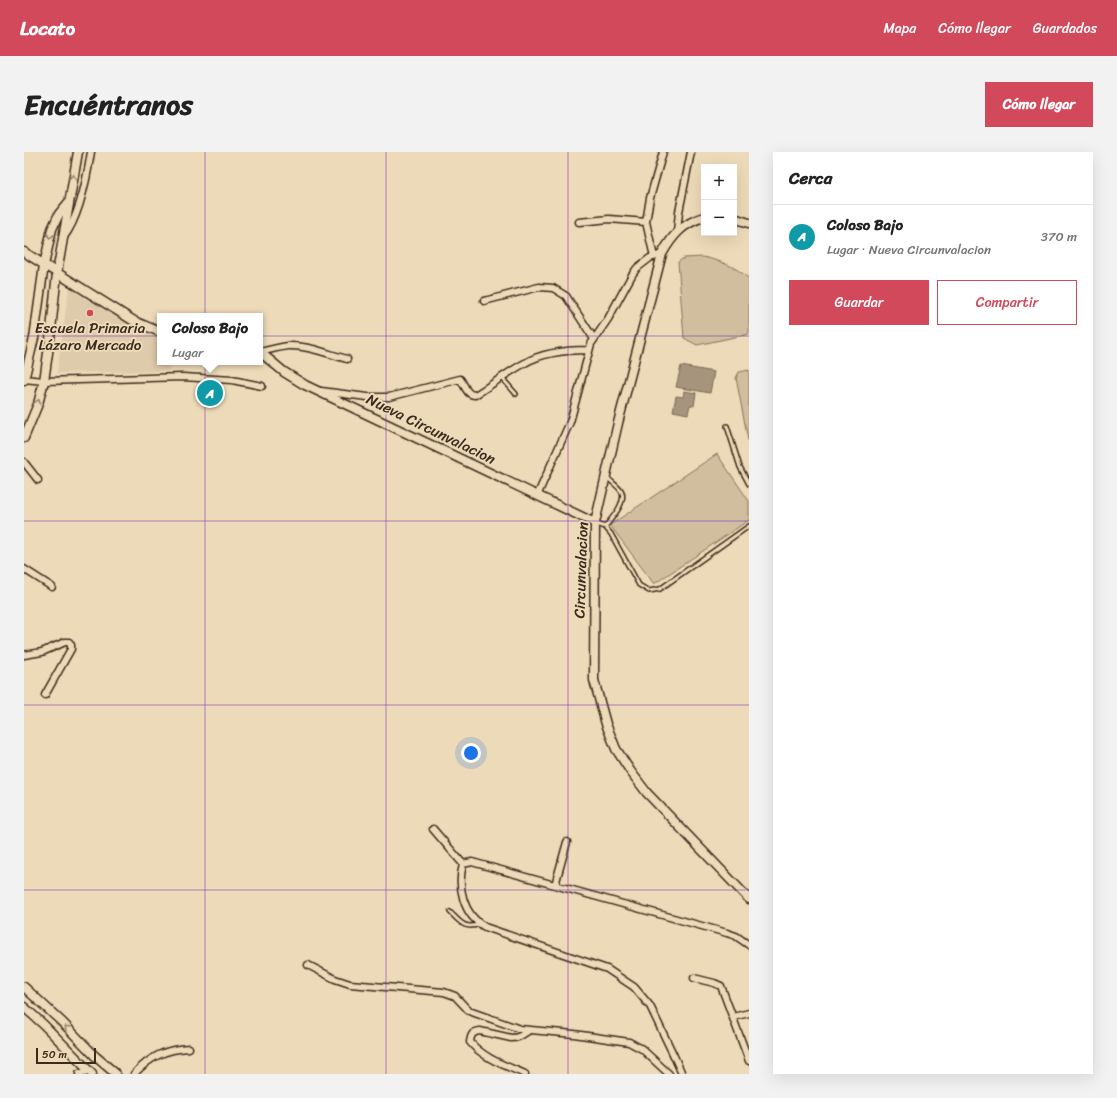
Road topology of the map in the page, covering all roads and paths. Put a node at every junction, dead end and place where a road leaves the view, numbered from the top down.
1 (78, 152) edge
2 (91, 152) edge
3 (663, 152) edge
4 (691, 152) edge
5 (69, 202) junction
6 (701, 218) edge
7 (737, 219) edge
8 (579, 222) dead end
9 (646, 222) junction
10 (749, 223) edge
11 (677, 232) junction
12 (63, 238) junction
13 (24, 252) edge
14 (662, 254) junction
15 (654, 257) junction
16 (44, 265) junction
17 (57, 273) junction
18 (484, 301) dead end
19 (157, 331) edge
20 (594, 339) junction
21 (589, 350) junction
22 (263, 351) edge
23 (263, 354) edge
24 (347, 359) dead end
25 (502, 378) junction
26 (24, 380) edge
27 (44, 380) junction
28 (262, 386) dead end
29 (319, 391) junction
30 (516, 394) dead end
31 (727, 426) dead end
32 (24, 438) edge
33 (24, 462) edge
34 (606, 477) junction
35 (38, 480) dead end
36 (749, 484) edge
37 (537, 496) junction
38 (595, 523) junction
39 (749, 526) edge
40 (605, 527) junction
41 (24, 569) edge
42 (52, 587) dead end
43 (24, 655) edge
44 (45, 695) dead end
45 (433, 829) dead end
46 (567, 842) dead end
47 (463, 864) junction
48 (555, 885) junction
49 (749, 899) edge
50 (450, 912) dead end
51 (480, 924) junction
52 (749, 945) edge
53 (308, 965) dead end
54 (694, 978) dead end
55 (24, 988) edge
56 (24, 1007) edge
57 (749, 1014) edge
58 (733, 1017) junction
59 (528, 1031) junction
60 (189, 1048) dead end
61 (749, 1061) edge
62 (85, 1073) edge
63 (116, 1074) edge
64 (134, 1074) edge
65 (525, 1074) edge
66 (669, 1074) edge
67 (682, 1074) edge

5 -> 1 street
2 - 12 street
3 - 9 street
4 - 11 street
5 - 12 street
5 -> 16 street
6 - 11 street, Circunvalacion
7 - 10 street
8 - 9 street
9 - 15 street
11 - 14 street, Circunvalacion
12 - 17 street
13 - 16 street
14 - 15 street
14 - 34 street, Circunvalacion
15 - 20 street
16 - 17 street
16 - 26 street
17 - 19 street
17 - 27 street
18 - 20 street
20 - 21 street
21 - 25 street
21 - 37 street
22 - 24 street
23 - 29 street, Nueva Circunvalacion
25 - 29 street
25 - 30 lane
26 - 27 street
27 - 28 street
32 -> 27 street
29 - 37 street, Nueva Circunvalacion
31 - 36 lane
33 - 35 street
34 - 38 street, Circunvalacion
34 - 40 lane
37 - 38 street, Nueva Circunvalacion
38 - 40 lane
38 - 49 street, Circunvalacion
39 - 40 lane
41 - 42 street
43 - 44 street
45 - 47 street
46 - 48 street
47 - 48 street
47 - 51 street
48 - 52 street
50 - 51 lane
51 - 67 street
53 - 59 street
54 - 58 street
63 -> 55 street
56 - 62 street
57 - 58 street
58 - 61 street
59 - 65 street
59 - 66 street
60 - 64 street

